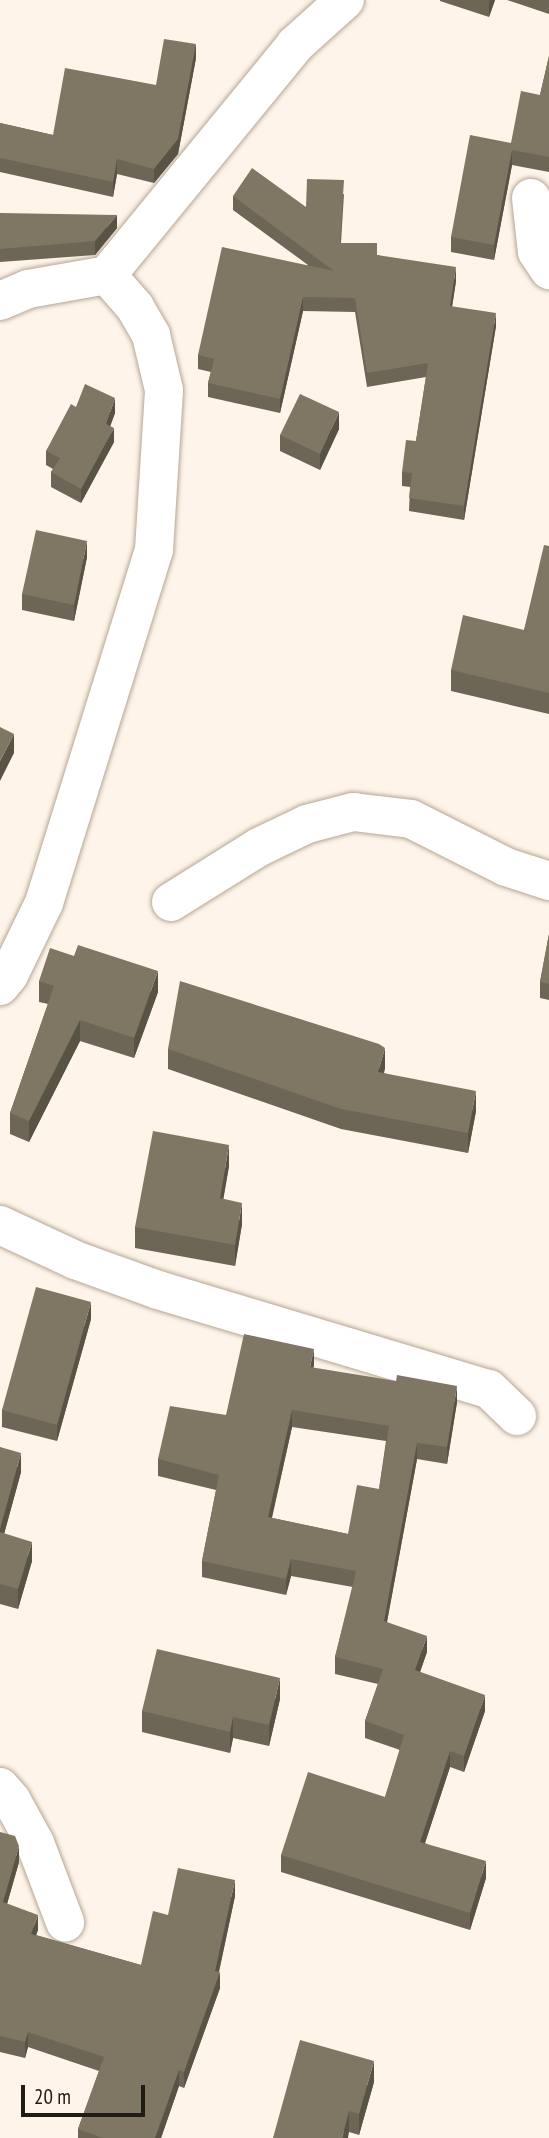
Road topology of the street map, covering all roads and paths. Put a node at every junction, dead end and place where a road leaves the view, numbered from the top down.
1 (345, 0) edge
2 (531, 198) dead end
3 (549, 270) edge
4 (107, 275) junction
5 (0, 300) edge
6 (549, 881) edge
7 (171, 902) dead end
8 (0, 986) edge
9 (0, 1225) edge
10 (517, 1416) dead end
11 (0, 1787) edge
12 (65, 1922) dead end

1 - 4 street
2 - 3 street
4 - 5 street
4 - 8 street
6 - 7 street
9 - 10 street
11 - 12 street

